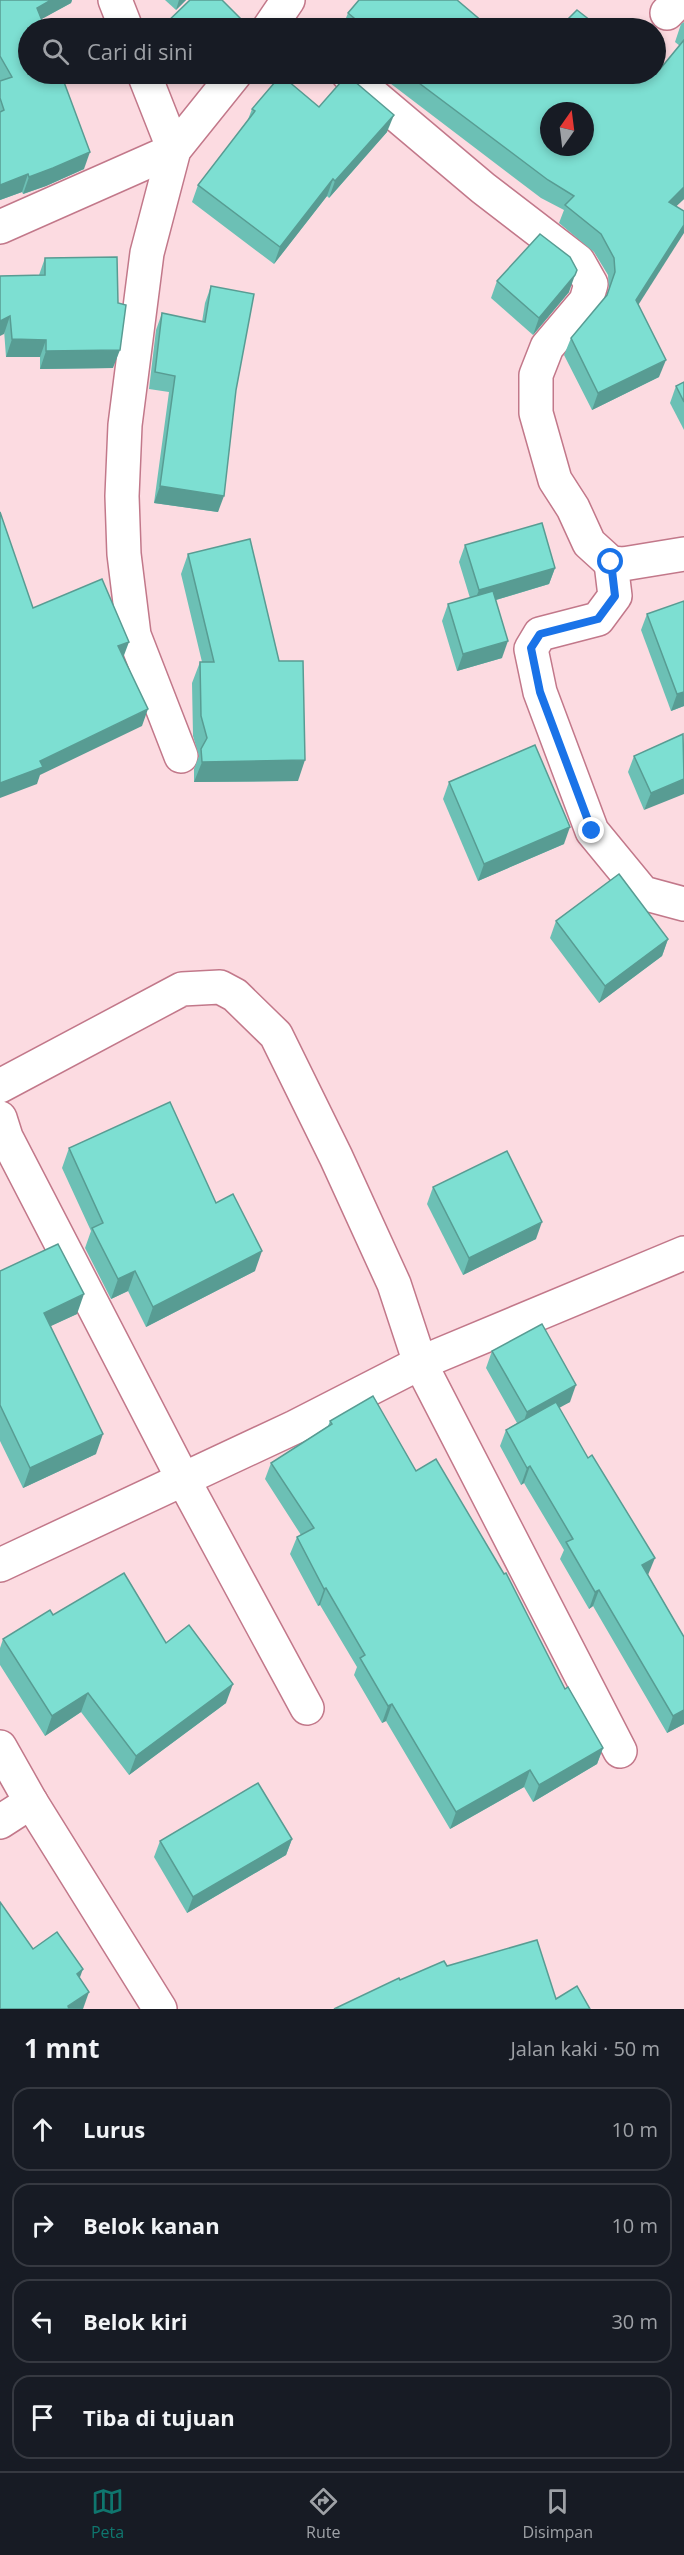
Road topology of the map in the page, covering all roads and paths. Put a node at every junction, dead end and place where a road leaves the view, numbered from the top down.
1 (115, 0) edge
2 (122, 18) edge
3 (148, 84) edge
4 (228, 84) edge
5 (360, 84) edge
6 (174, 150) junction
7 (0, 227) edge
8 (684, 554) edge
9 (611, 562) junction
10 (181, 756) dead end
11 (684, 904) edge
12 (0, 1086) edge
13 (0, 1118) edge
14 (684, 1253) edge
15 (420, 1363) junction
16 (183, 1479) junction
17 (0, 1565) edge
18 (307, 1708) dead end
19 (0, 1747) edge
20 (620, 1750) dead end
21 (31, 1802) junction
22 (0, 1822) edge
23 (160, 2009) edge

1 - 2 street
3 - 6 street
4 - 6 street
5 - 9 street
6 - 7 street
6 - 10 street
8 - 9 street
9 - 11 street
12 - 15 street
13 - 16 street
14 - 15 street
15 - 16 street
15 - 20 street
16 - 17 street
16 - 18 street
19 - 21 street
21 - 22 street
21 - 23 street

